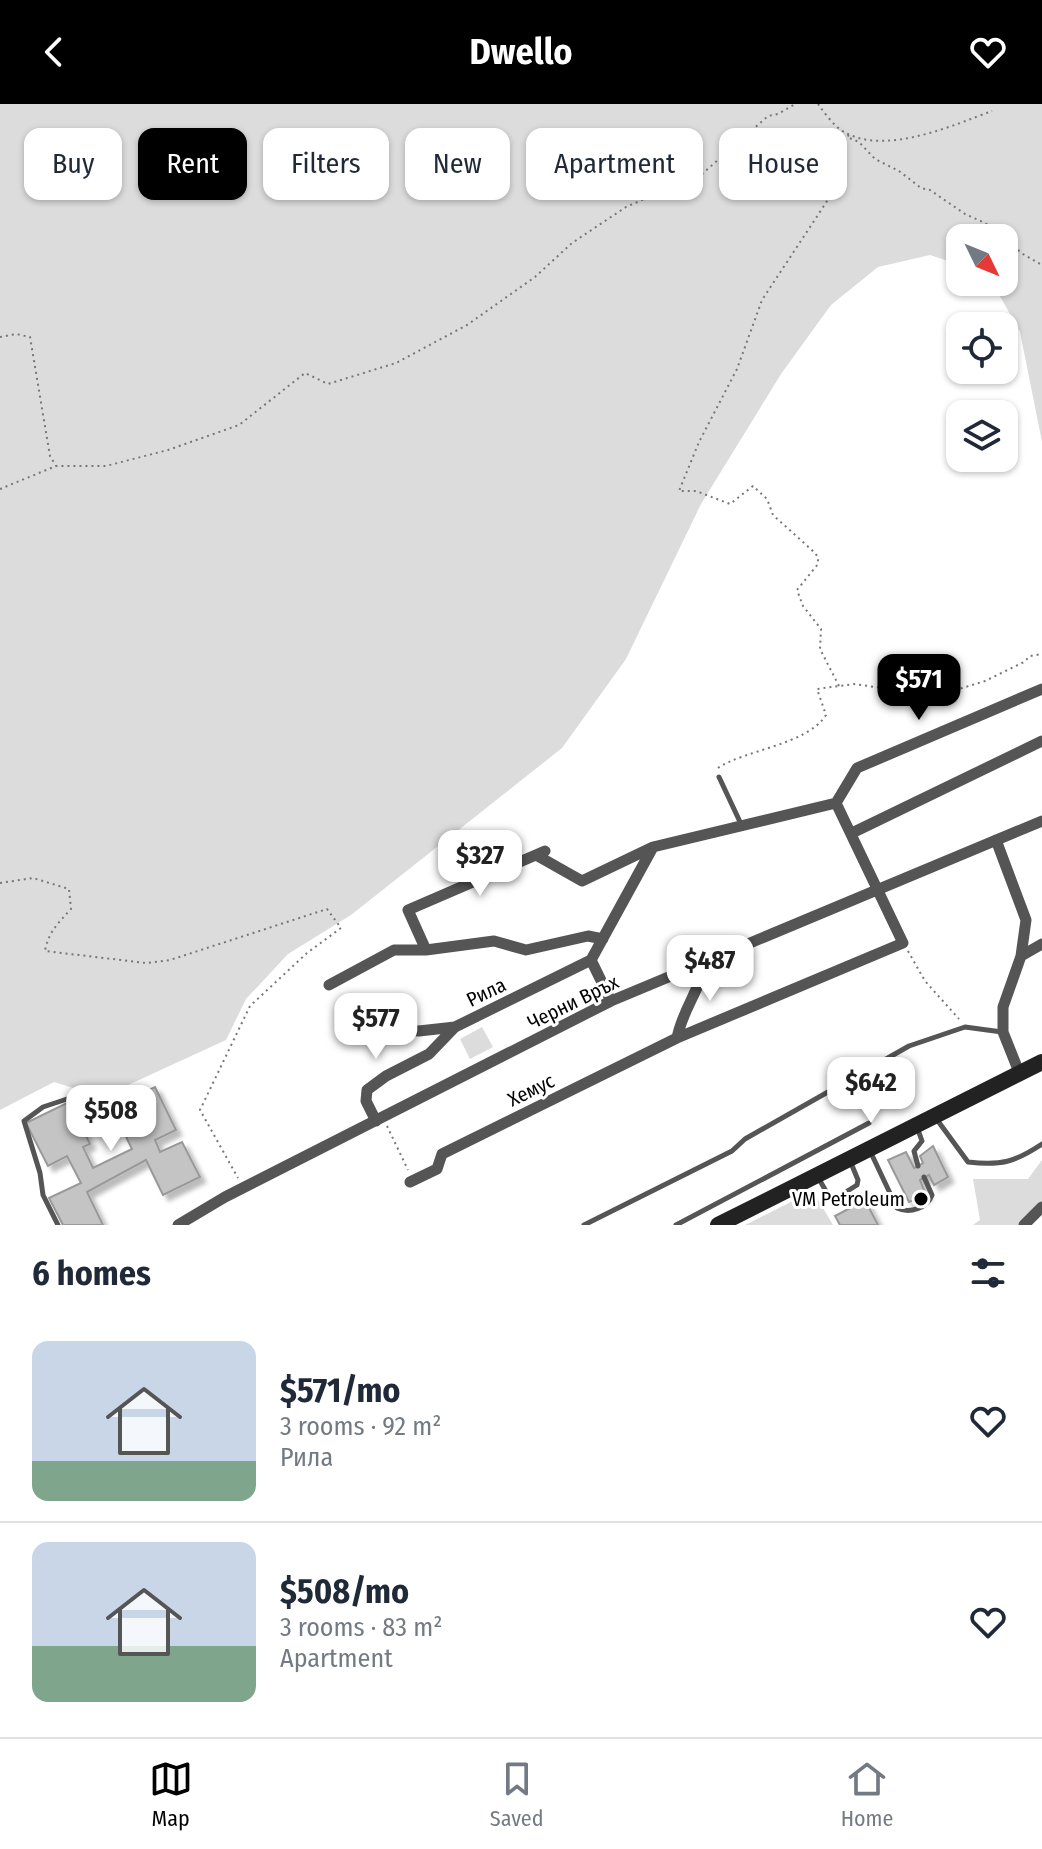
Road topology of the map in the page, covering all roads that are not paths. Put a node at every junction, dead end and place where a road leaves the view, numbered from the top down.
1 (1042, 689) edge
2 (1042, 741) edge
3 (719, 777) road end
4 (836, 803) junction
5 (1042, 821) edge
6 (741, 825) junction
7 (852, 833) junction
8 (996, 840) junction
9 (653, 847) junction
10 (879, 889) junction
11 (603, 939) junction
12 (1042, 944) edge
13 (426, 950) junction
14 (1021, 956) junction
15 (591, 960) junction
16 (705, 962) junction
17 (329, 985) dead end
18 (611, 1001) junction
19 (455, 1027) junction
20 (1003, 1032) junction
21 (345, 1037) dead end
22 (677, 1038) junction
23 (1042, 1062) edge
24 (1019, 1072) junction
25 (76, 1096) dead end
26 (934, 1116) junction
27 (380, 1119) junction
28 (869, 1123) dead end
29 (916, 1125) junction
30 (1042, 1144) edge
31 (869, 1148) junction
32 (849, 1159) junction
33 (918, 1166) dead end
34 (817, 1175) junction
35 (924, 1177) dead end
36 (412, 1181) road end
37 (1042, 1207) edge
38 (196, 1220) edge
39 (58, 1225) edge
40 (178, 1225) edge
41 (584, 1225) edge
42 (676, 1225) edge
43 (718, 1225) edge
44 (1024, 1225) edge

1 - 4 street
2 - 7 street
3 - 6 lane
4 - 6 street
4 - 7 street
5 - 8 street, Черни Връх
6 - 9 street
7 - 10 street
8 - 10 street, Черни Връх
8 - 14 street
9 - 11 street
9 - 13 street
10 - 16 street, Черни Връх
10 - 22 street, Хемус
11 - 13 street, Рила
11 - 15 street
12 - 14 street
13 - 17 street, Рила
14 - 20 street
15 - 18 street
15 - 19 street, Рила
16 - 18 street, Черни Връх
16 - 22 street
18 - 27 street, Черни Връх
19 - 21 street, Рила
19 - 27 street
20 - 24 street
20 - 41 lane
22 - 36 street, Хемус
23 - 24 street
24 - 26 street
25 - 39 lane
26 - 29 street
26 - 30 lane
27 - 38 street, Черни Връх
28 - 42 lane
29 - 31 street
29 - 33 lane
31 - 32 street
31 - 35 lane
32 - 34 street
32 - 34 lane
34 - 43 street
37 - 44 street
38 - 40 street, Черни Връх

